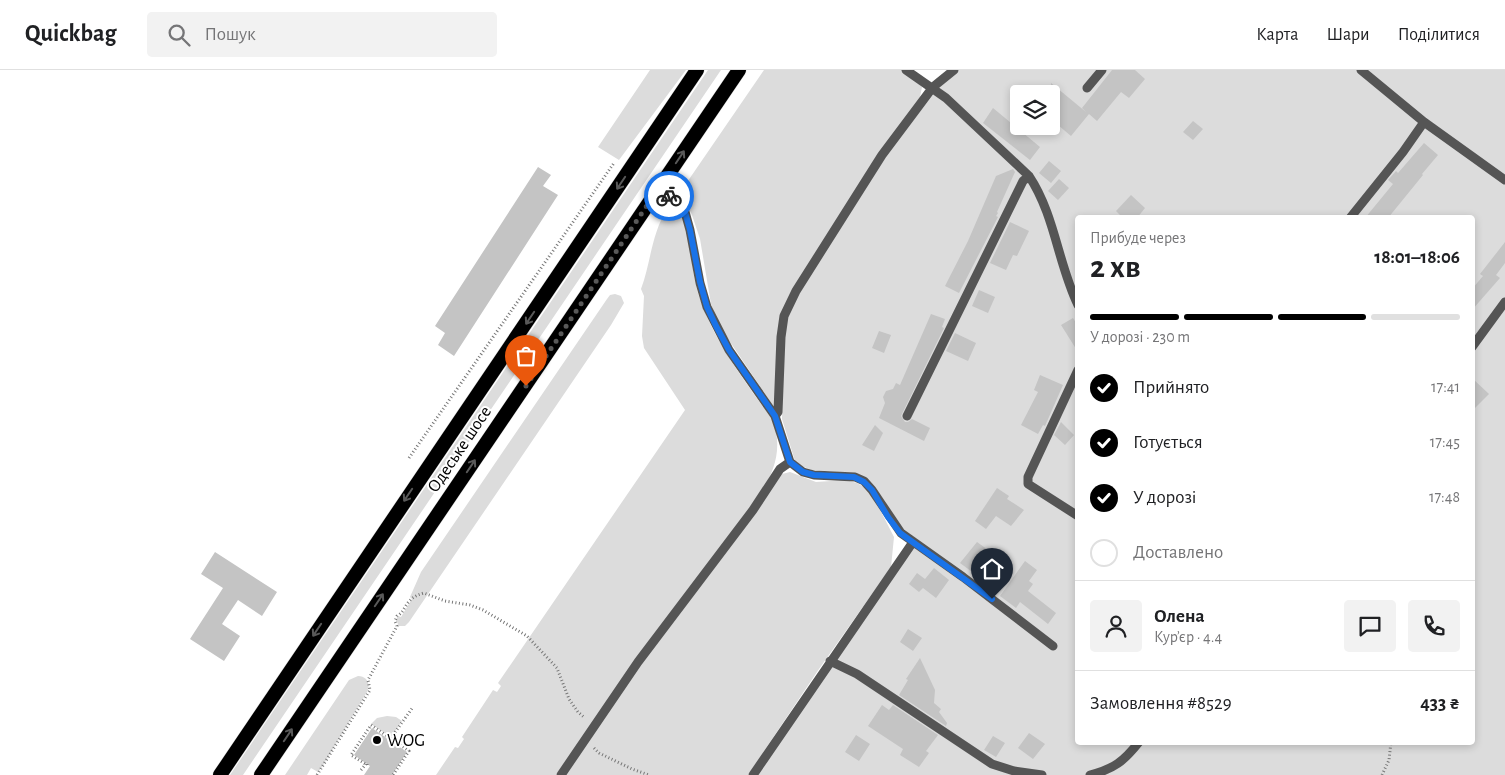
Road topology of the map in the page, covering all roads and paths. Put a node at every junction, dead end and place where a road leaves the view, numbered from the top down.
1 (697, 70) edge
2 (739, 70) edge
3 (906, 70) edge
4 (954, 70) edge
5 (1102, 70) edge
6 (1361, 70) edge
7 (933, 88) junction
8 (1087, 88) dead end
9 (1424, 122) junction
10 (617, 158) dead end
11 (1029, 176) junction
12 (1505, 180) edge
13 (658, 189) junction
14 (1352, 215) edge
15 (1075, 299) edge
16 (1505, 302) edge
17 (1475, 343) edge
18 (1075, 376) edge
19 (775, 416) junction
20 (907, 416) dead end
21 (409, 458) dead end
22 (790, 462) junction
23 (1075, 514) edge
24 (913, 542) junction
25 (1053, 646) dead end
26 (830, 661) junction
27 (413, 707) dead end
28 (591, 731) junction
29 (391, 738) junction
30 (1136, 745) edge
31 (1391, 745) edge
32 (361, 770) dead end
33 (220, 775) edge
34 (261, 775) edge
35 (318, 775) edge
36 (393, 775) edge
37 (561, 775) edge
38 (649, 775) edge
39 (753, 775) edge
40 (1042, 775) edge
41 (1090, 775) edge
42 (1382, 775) edge

1 -> 33 highway, Одеське шосе
13 -> 2 highway, Одеське шосе
3 - 7 lane
4 - 7 lane
5 - 8 lane
6 - 9 lane
7 - 11 lane
7 - 19 lane
9 - 12 lane
9 - 14 lane
10 - 21 path
11 - 15 lane
11 - 20 lane
13 - 19 lane
34 -> 13 highway, Одеське шосе
16 - 17 lane
18 - 23 lane
19 - 22 lane
22 - 24 lane
22 - 28 lane
24 - 25 lane
24 - 26 lane
26 - 39 lane
26 - 40 lane
27 - 29 path
28 - 35 path
28 - 37 lane
28 - 38 path
29 - 32 path
29 - 36 path
30 - 41 lane
31 - 42 path

